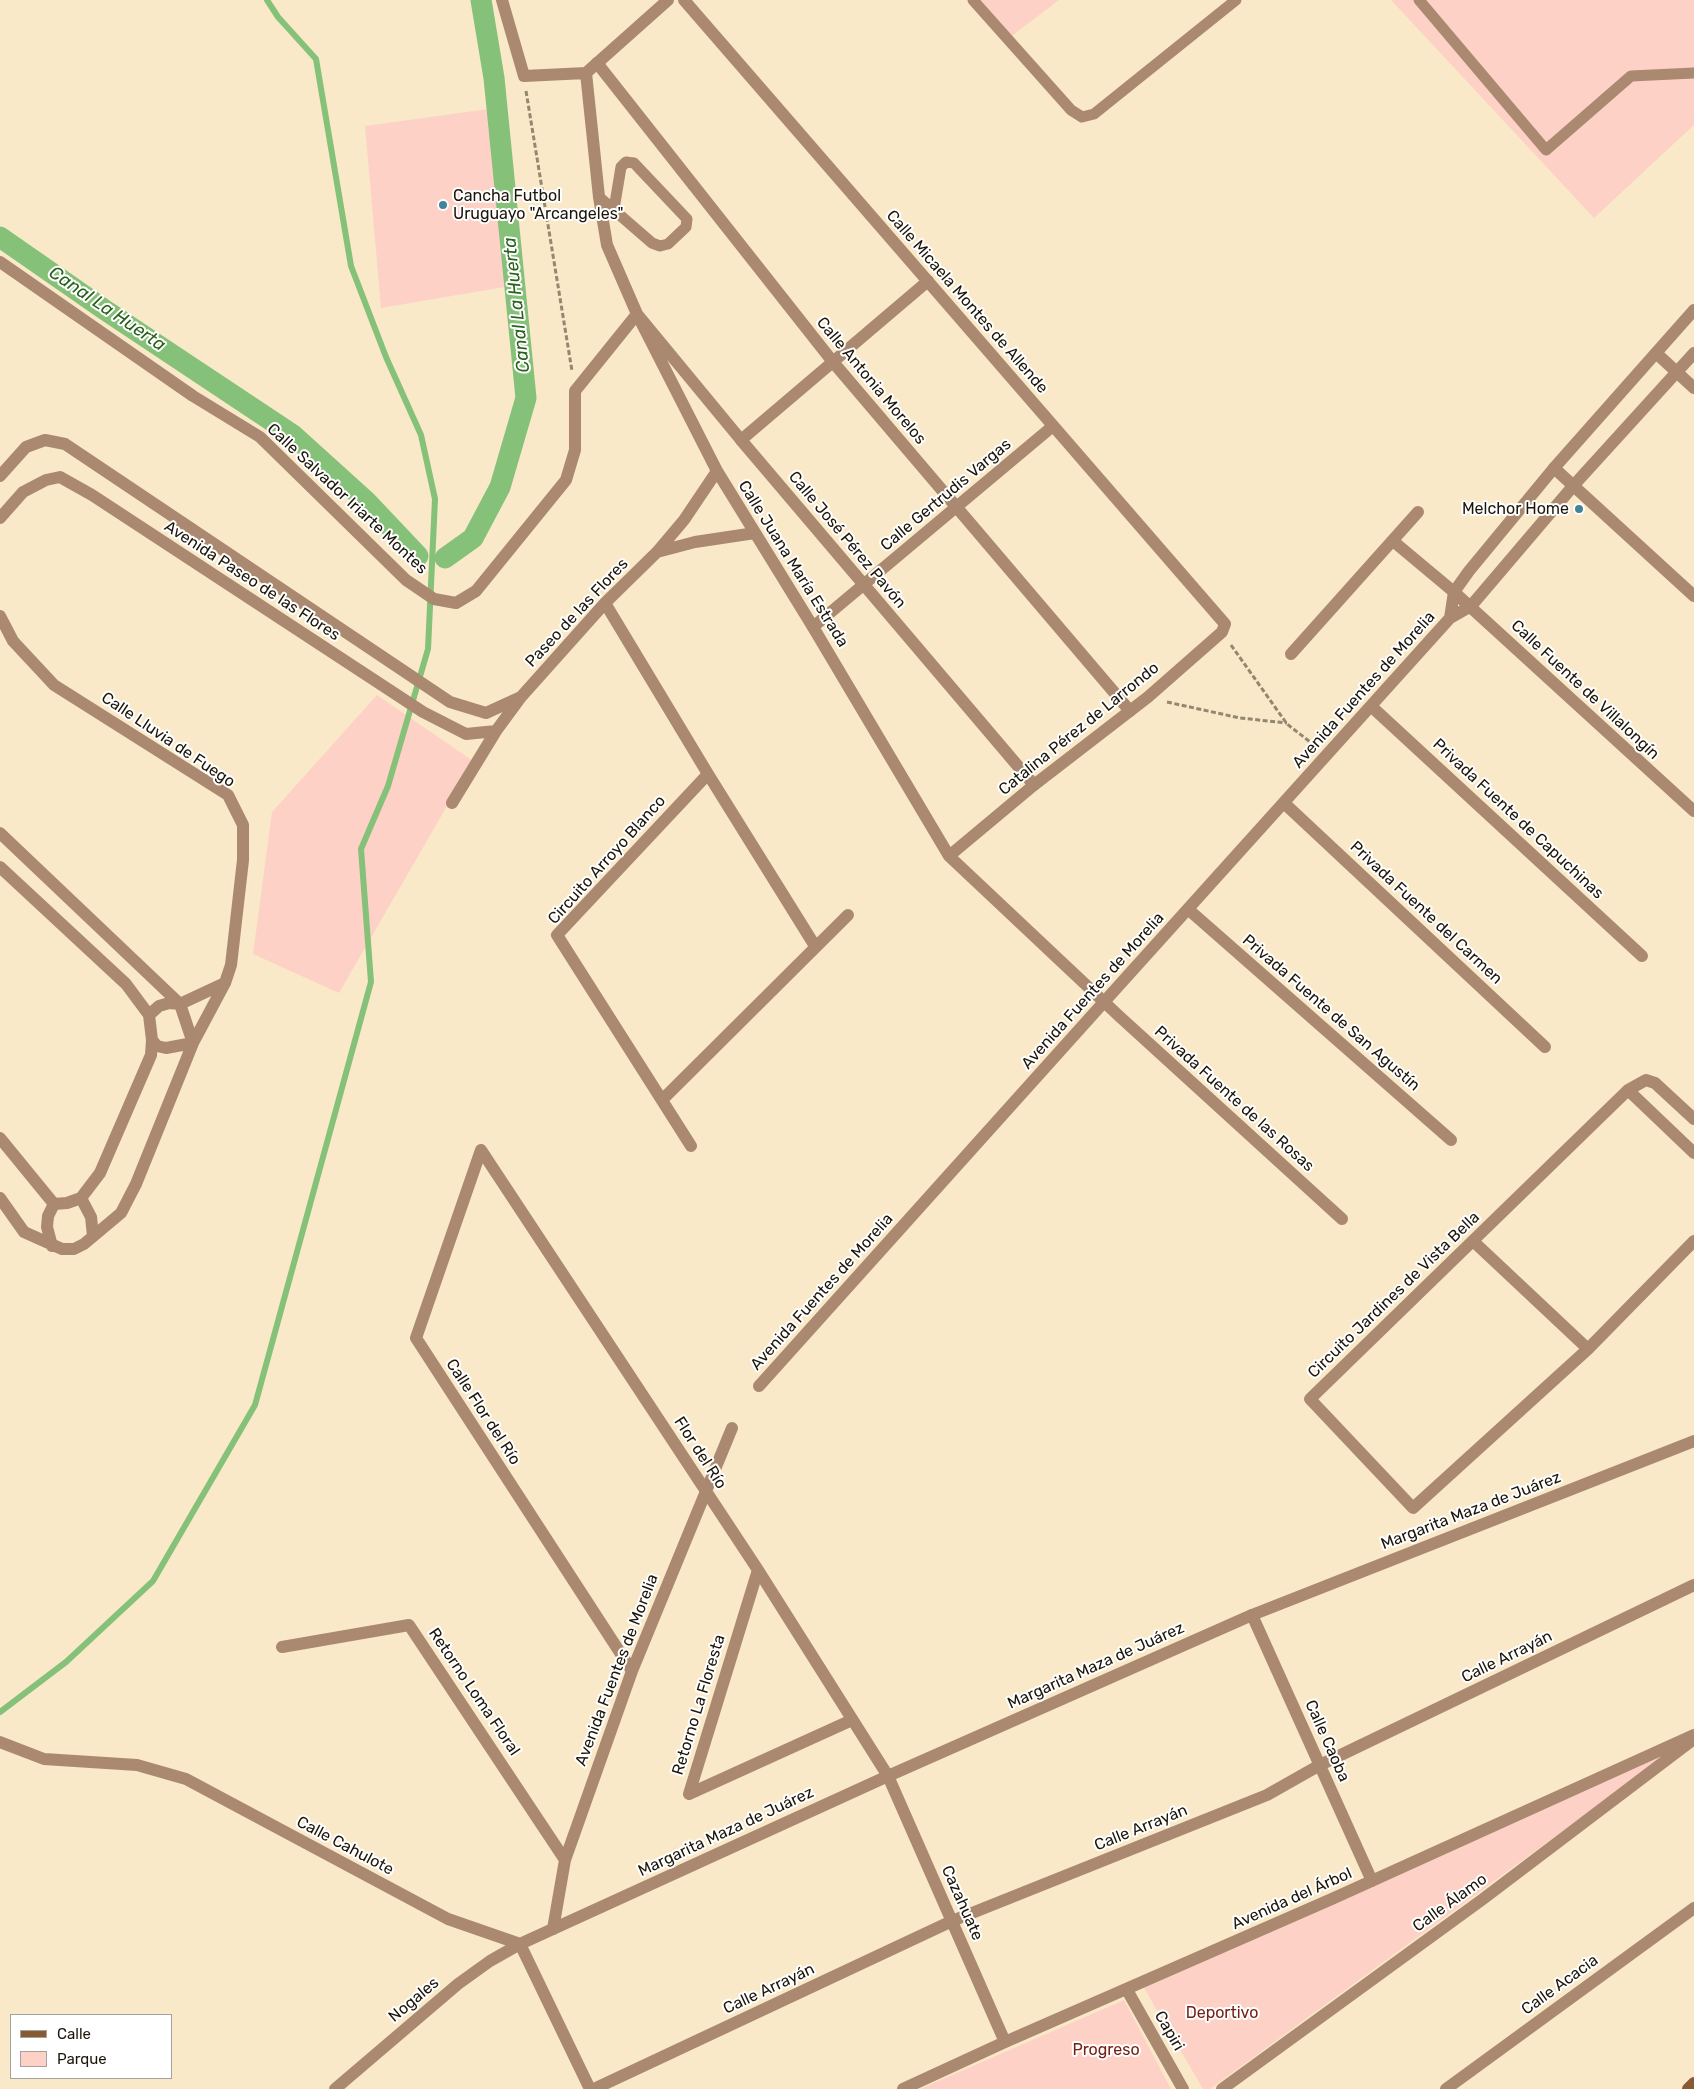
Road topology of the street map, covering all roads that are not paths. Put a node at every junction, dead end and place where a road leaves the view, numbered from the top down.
1 (502, 0) edge
2 (668, 0) edge
3 (684, 0) edge
4 (973, 0) edge
5 (1236, 0) edge
6 (1419, 0) edge
7 (597, 63) junction
8 (586, 73) junction
9 (1694, 73) edge
10 (599, 198) junction
11 (614, 209) junction
12 (0, 262) edge
13 (928, 281) junction
14 (1694, 310) edge
15 (637, 314) junction
16 (1656, 353) junction
17 (1694, 353) edge
18 (833, 362) junction
19 (1677, 372) junction
20 (1694, 388) edge
21 (1053, 426) junction
22 (741, 440) junction
23 (1554, 468) junction
24 (716, 471) junction
25 (0, 476) edge
26 (1574, 485) junction
27 (956, 507) junction
28 (1418, 512) dead end
29 (0, 518) edge
30 (755, 533) junction
31 (1393, 541) junction
32 (657, 552) junction
33 (863, 585) junction
34 (1454, 592) junction
35 (1694, 596) edge
36 (606, 603) junction
37 (1470, 606) junction
38 (0, 616) edge
39 (1450, 618) junction
40 (813, 627) junction
41 (1223, 628) joint
42 (1291, 654) dead end
43 (424, 685) junction
44 (522, 697) junction
45 (413, 706) junction
46 (1372, 707) junction
47 (1130, 711) junction
48 (486, 713) joint
49 (496, 731) junction
50 (708, 774) junction
51 (1034, 785) junction
52 (1284, 802) junction
53 (452, 803) dead end
54 (1694, 811) edge
55 (0, 833) edge
56 (949, 856) junction
57 (0, 867) edge
58 (1189, 910) junction
59 (848, 914) dead end
60 (815, 946) junction
61 (1642, 956) dead end
62 (225, 983) junction
63 (1104, 1002) junction
64 (180, 1004) junction
65 (149, 1015) junction
66 (152, 1040) junction
67 (193, 1043) junction
68 (1545, 1047) dead end
69 (1628, 1090) junction
70 (663, 1099) junction
71 (1694, 1119) edge
72 (0, 1138) edge
73 (1451, 1140) dead end
74 (691, 1146) dead end
75 (481, 1150) joint
76 (1694, 1153) edge
77 (0, 1198) edge
78 (81, 1198) junction
79 (54, 1204) junction
80 (1342, 1219) dead end
81 (92, 1236) junction
82 (1694, 1241) edge
83 (1473, 1242) junction
84 (52, 1246) junction
85 (1588, 1349) junction
86 (759, 1386) dead end
87 (732, 1428) dead end
88 (1694, 1441) edge
89 (705, 1490) junction
90 (758, 1570) junction
91 (1694, 1584) edge
92 (1252, 1615) junction
93 (282, 1647) dead end
94 (632, 1670) junction
95 (852, 1720) junction
96 (1694, 1735) edge
97 (1694, 1740) edge
98 (0, 1742) edge
99 (1320, 1765) junction
100 (888, 1776) junction
101 (566, 1860) junction
102 (1372, 1881) junction
103 (1694, 1908) edge
104 (952, 1921) junction
105 (553, 1930) junction
106 (520, 1944) junction
107 (1127, 1990) junction
108 (1005, 2042) junction
109 (1694, 2084) edge
110 (335, 2089) edge
111 (590, 2089) edge
112 (594, 2089) edge
113 (903, 2089) edge
114 (1183, 2089) edge
115 (1222, 2089) edge
116 (1446, 2089) edge
117 (1688, 2089) edge

1 - 8 street
2 - 7 street
3 - 13 street, Calle Micaela Montes de Allende
4 - 5 lane
6 - 9 lane
7 - 8 street
7 - 18 street, Calle Antonia Morelos
8 - 10 street, Calle Juana María Estrada
10 - 11 lane
10 - 15 street, Calle Juana María Estrada
11 - 11 lane
12 - 15 street, Calle Salvador Iriarte Montes
13 - 18 street
13 - 21 street, Calle Micaela Montes de Allende
14 - 16 street
15 - 22 street, Calle José Pérez Pavón
15 - 24 street, Calle Juana María Estrada
16 - 19 street
16 - 23 street
17 - 19 street, Avenida Fuentes de Morelia
18 - 22 street
18 - 27 street, Calle Antonia Morelos
19 - 20 street
19 - 26 street, Avenida Fuentes de Morelia
21 - 27 street, Calle Gertrudis Vargas
21 - 41 street, Calle Micaela Montes de Allende
22 - 33 street, Calle José Pérez Pavón
23 - 26 street
23 - 34 street
24 - 30 street, Calle Juana María Estrada
24 - 32 street, Paseo de las Flores
25 - 43 street, Avenida Paseo de las Flores
26 - 35 street
26 - 37 street, Avenida Fuentes de Morelia
27 - 33 street, Calle Gertrudis Vargas
27 - 47 street, Calle Antonia Morelos
28 - 31 street
29 - 45 street, Avenida Paseo de las Flores
30 - 32 street
30 - 40 street, Calle Juana María Estrada
31 - 34 street, Calle Fuente de Villalongín
31 - 42 street
32 - 36 street, Paseo de las Flores
33 - 40 street, Calle Gertrudis Vargas
33 - 51 street, Calle José Pérez Pavón
34 - 37 street, Calle Fuente de Villalongín
34 - 39 street, Avenida Fuentes de Morelia
36 - 44 street, Paseo de las Flores
36 - 50 street
37 - 39 street, Avenida Fuentes de Morelia
37 - 54 street, Calle Fuente de Villalongín
38 - 62 street, Calle Lluvia de Fuego
39 - 46 street, Avenida Fuentes de Morelia
40 - 56 street, Calle Juana María Estrada
41 - 47 street, Catalina Pérez de Larrondo
43 - 45 street
43 - 48 street, Avenida Paseo de las Flores
44 - 48 street, Paseo de las Flores
44 - 49 street, Paseo de las Flores
45 - 49 street, Avenida Paseo de las Flores
46 - 52 street, Avenida Fuentes de Morelia
46 - 61 street, Privada Fuente de Capuchinas
47 - 51 street, Catalina Pérez de Larrondo
49 - 53 street, Paseo de las Flores
50 - 60 street
50 - 70 street, Circuito Arroyo Blanco
51 - 56 street, Catalina Pérez de Larrondo
52 - 58 street, Avenida Fuentes de Morelia
52 - 68 street, Privada Fuente del Carmen
55 - 64 street
56 - 63 street, Calle Juana María Estrada
57 - 65 street
58 - 63 street, Avenida Fuentes de Morelia
58 - 73 street, Privada Fuente de San Agustín
59 - 60 street
60 - 70 street
62 - 64 street
62 - 67 street, Calle Lluvia de Fuego
63 - 80 street, Privada Fuente de las Rosas
63 - 86 street, Avenida Fuentes de Morelia
64 - 65 street
64 - 67 street
65 - 66 street
66 - 67 street
66 - 78 street
67 - 81 street
69 - 71 street, Circuito Jardines de Vista Bella
69 - 76 street
69 - 83 street, Circuito Jardines de Vista Bella
70 - 74 street, Circuito Arroyo Blanco
72 - 79 street
75 - 89 street, Flor del Río
75 - 94 street, Calle Flor del Río
77 - 84 street
78 - 79 street
78 - 81 street
79 - 84 street
81 - 84 street
82 - 85 street, Circuito Jardines de Vista Bella
83 - 85 street
83 - 85 street, Circuito Jardines de Vista Bella
87 - 89 street, Avenida Fuentes de Morelia
88 - 92 street, Margarita Maza de Juárez
89 - 90 street, Flor del Río
89 - 94 street, Avenida Fuentes de Morelia
90 - 95 street, Flor del Río
90 - 95 street, Retorno La Floresta
91 - 99 street, Calle Arrayán
92 - 99 street, Calle Caoba
92 - 100 street, Margarita Maza de Juárez
93 - 101 street, Retorno Loma Floral
94 - 101 street, Avenida Fuentes de Morelia
95 - 100 street, Flor del Río
96 - 102 street, Avenida del Árbol
97 - 115 street, Calle Álamo
98 - 106 street, Calle Cahulote
99 - 102 street, Calle Caoba
99 - 104 street, Calle Arrayán
100 - 104 street, Cazahuate
100 - 105 street, Margarita Maza de Juárez
101 - 105 street, Avenida Fuentes de Morelia
102 - 107 street, Avenida del Árbol
103 - 116 street, Calle Acacia
104 - 108 street, Cazahuate
104 - 112 street, Calle Arrayán
105 - 106 street, Margarita Maza de Juárez
106 - 110 street, Nogales
106 - 111 street
107 - 108 street, Avenida del Árbol
107 - 114 street, Capiri
108 - 113 street, Avenida del Árbol
109 - 117 main road

